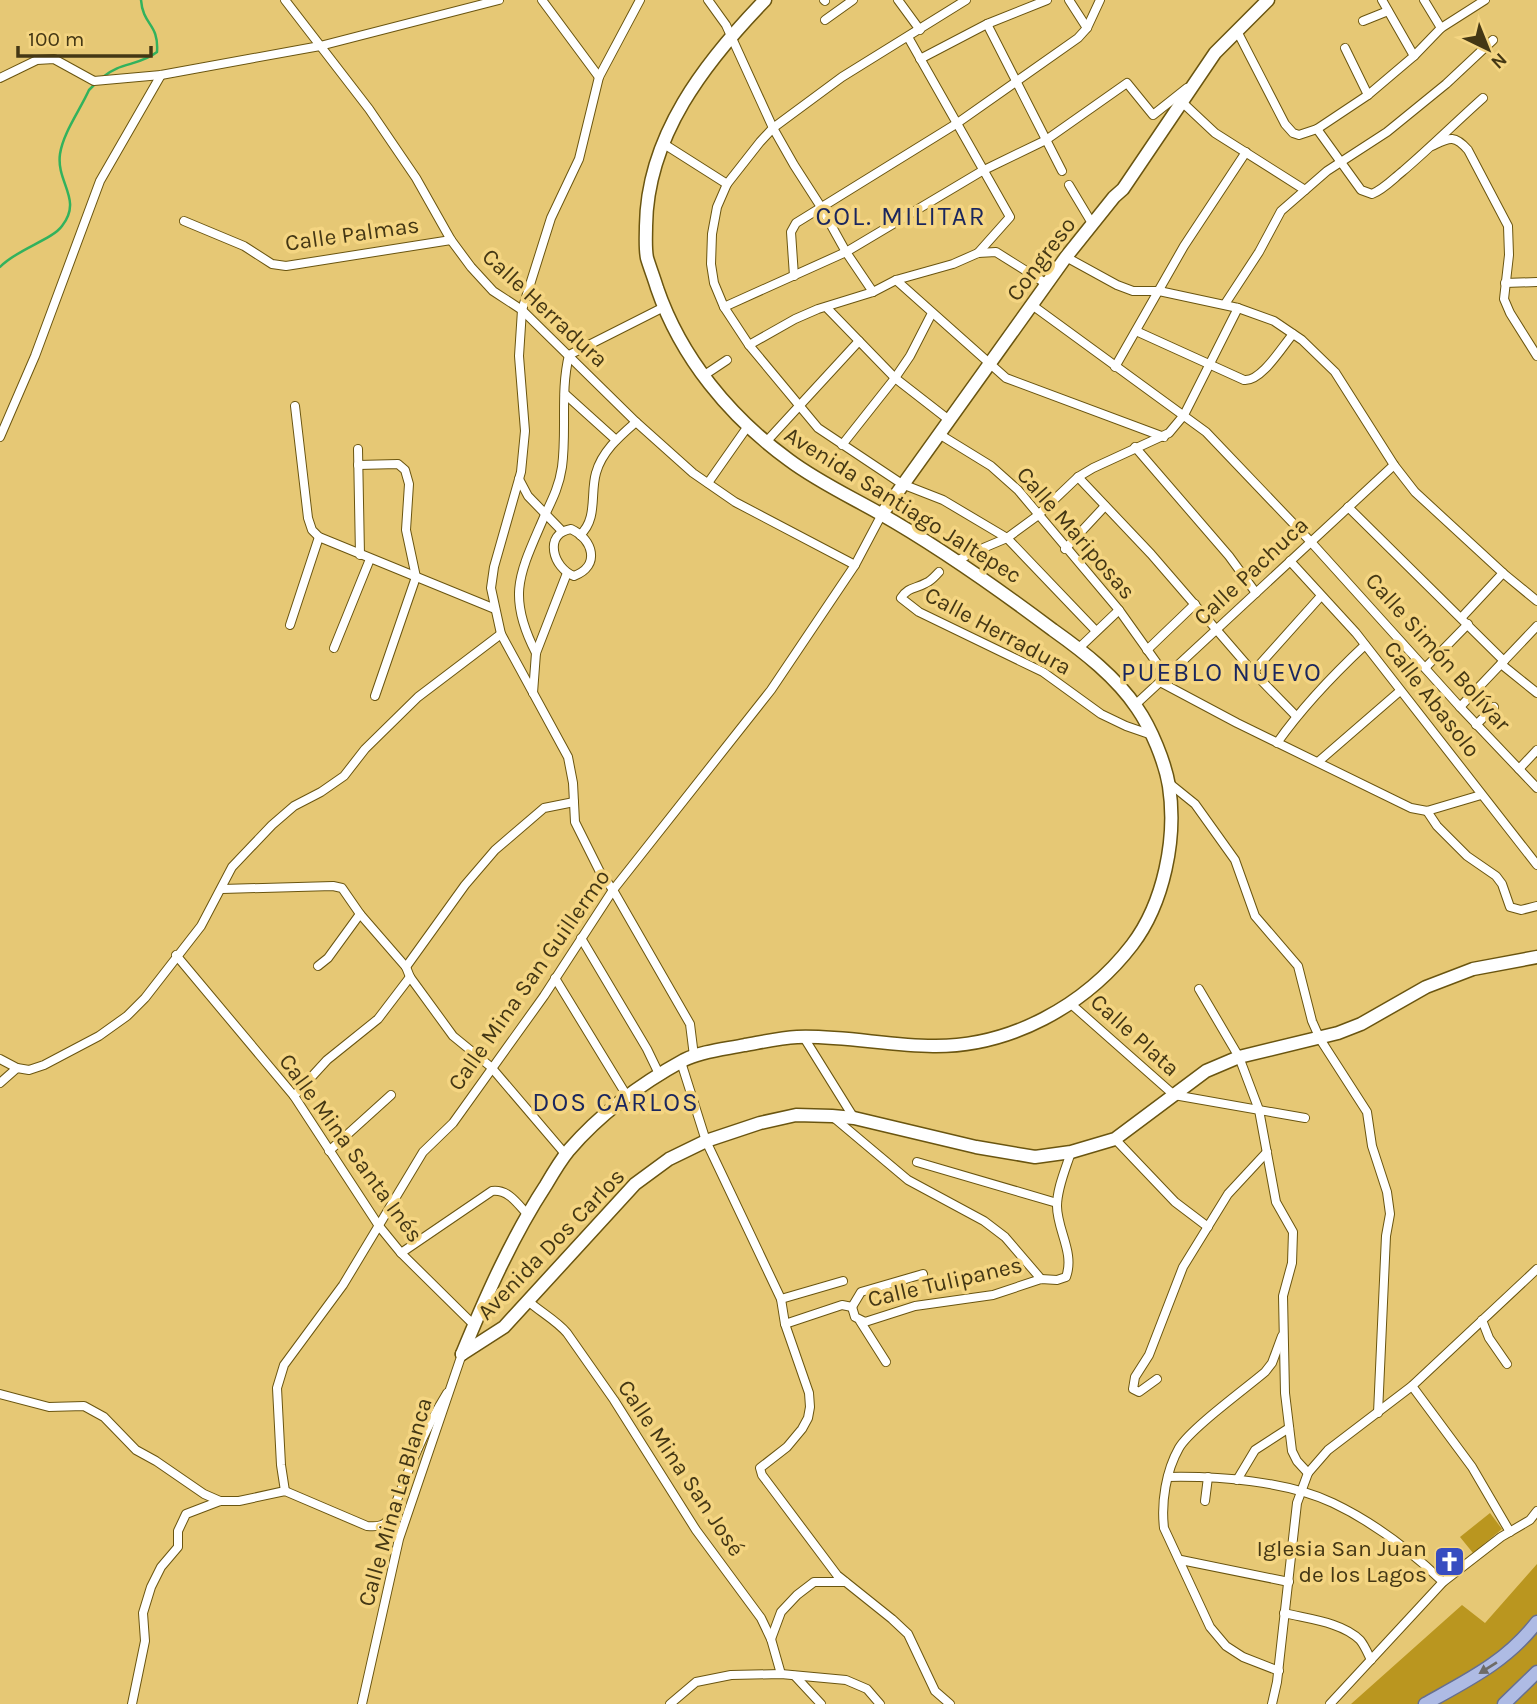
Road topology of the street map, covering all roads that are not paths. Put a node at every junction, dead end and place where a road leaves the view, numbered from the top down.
1 (285, 0) edge
2 (499, 0) edge
3 (542, 0) edge
4 (640, 0) edge
5 (708, 0) edge
6 (765, 0) edge
7 (853, 0) edge
8 (898, 0) edge
9 (967, 0) edge
10 (1047, 0) edge
11 (1069, 0) edge
12 (1100, 0) edge
13 (1268, 0) edge
14 (1382, 0) edge
15 (1424, 0) edge
16 (1485, 0) edge
17 (1472, 3) edge
18 (1388, 11) junction
19 (825, 20) dead end
20 (1363, 21) dead end
21 (987, 24) junction
22 (1441, 27) junction
23 (1087, 28) junction
24 (920, 30) junction
25 (1237, 31) junction
26 (731, 35) junction
27 (908, 37) junction
28 (1493, 40) dead end
29 (320, 46) junction
30 (1345, 48) dead end
31 (1414, 56) junction
32 (920, 59) junction
33 (161, 75) junction
34 (599, 77) junction
35 (0, 78) edge
36 (1199, 78) junction
37 (1016, 83) junction
38 (1368, 95) junction
39 (1483, 98) dead end
40 (1184, 103) junction
41 (956, 124) junction
42 (774, 128) junction
43 (1317, 129) junction
44 (1046, 140) junction
45 (664, 144) junction
46 (1432, 146) junction
47 (1246, 152) junction
48 (1340, 163) junction
49 (982, 171) junction
50 (1062, 171) dead end
51 (727, 184) junction
52 (1069, 185) dead end
53 (1305, 190) junction
54 (821, 207) junction
55 (184, 221) dead end
56 (1093, 225) junction
57 (451, 240) junction
58 (846, 253) junction
59 (978, 253) junction
60 (1066, 257) junction
61 (794, 276) junction
62 (896, 280) junction
63 (1537, 282) edge
64 (1505, 283) junction
65 (1047, 284) junction
66 (1159, 290) junction
67 (873, 292) junction
68 (1225, 304) junction
69 (1032, 305) junction
70 (664, 306) junction
71 (724, 307) junction
72 (827, 308) junction
73 (1238, 308) junction
74 (522, 310) junction
75 (932, 313) junction
76 (1136, 331) junction
77 (1293, 334) junction
78 (859, 341) junction
79 (749, 345) junction
80 (569, 355) junction
81 (1537, 356) edge
82 (727, 360) dead end
83 (1209, 363) junction
84 (989, 364) junction
85 (1115, 367) junction
86 (703, 376) junction
87 (895, 378) junction
88 (565, 394) junction
89 (295, 406) dead end
90 (800, 406) junction
91 (1184, 415) junction
92 (949, 419) junction
93 (636, 422) junction
94 (748, 426) junction
95 (939, 434) junction
96 (1164, 436) junction
97 (0, 437) edge
98 (616, 440) junction
99 (766, 442) junction
100 (842, 445) junction
101 (1135, 447) junction
102 (358, 449) dead end
103 (358, 465) junction
104 (1394, 465) junction
105 (1078, 477) junction
106 (519, 480) junction
107 (708, 483) junction
108 (902, 484) junction
109 (1105, 506) junction
110 (1348, 507) junction
111 (546, 513) junction
112 (882, 514) junction
113 (1037, 516) junction
114 (562, 531) junction
115 (580, 535) junction
116 (319, 537) junction
117 (1007, 538) junction
118 (1311, 542) junction
119 (1065, 549) junction
120 (360, 555) junction
121 (370, 559) junction
122 (959, 560) junction
123 (1290, 561) junction
124 (855, 565) junction
125 (939, 572) dead end
126 (567, 573) junction
127 (1503, 573) junction
128 (416, 577) junction
129 (1256, 593) junction
130 (1321, 596) junction
131 (1537, 601) edge
132 (1195, 604) junction
133 (495, 609) junction
134 (1119, 610) junction
135 (1465, 621) junction
136 (290, 625) dead end
137 (1537, 626) edge
138 (1216, 630) junction
139 (1097, 631) junction
140 (502, 634) junction
141 (1365, 645) junction
142 (334, 648) dead end
143 (1079, 648) junction
144 (1147, 650) junction
145 (536, 653) junction
146 (1503, 662) junction
147 (1425, 668) junction
148 (1252, 672) junction
149 (1163, 679) junction
150 (1400, 691) junction
151 (533, 693) junction
152 (1537, 693) edge
153 (375, 696) dead end
154 (1135, 705) junction
155 (1460, 707) junction
156 (1494, 707) dead end
157 (1296, 716) junction
158 (1476, 725) junction
159 (1152, 734) junction
160 (1277, 743) junction
161 (1537, 750) edge
162 (1318, 762) junction
163 (1519, 769) junction
164 (1168, 783) junction
165 (1537, 788) edge
166 (1480, 795) junction
167 (574, 802) junction
168 (1427, 811) junction
169 (1537, 865) edge
170 (222, 889) junction
171 (613, 890) junction
172 (1537, 905) edge
173 (360, 914) junction
174 (581, 938) junction
175 (176, 955) junction
176 (1537, 957) edge
177 (318, 966) dead end
178 (406, 967) junction
179 (410, 976) junction
180 (555, 978) junction
181 (1199, 989) dead end
182 (1071, 1004) junction
183 (803, 1036) junction
184 (1320, 1039) junction
185 (694, 1056) junction
186 (1239, 1057) junction
187 (0, 1059) edge
188 (681, 1062) junction
189 (491, 1067) junction
190 (17, 1068) junction
191 (660, 1076) junction
192 (0, 1083) edge
193 (1174, 1095) junction
194 (295, 1096) junction
195 (391, 1096) dead end
196 (628, 1096) junction
197 (1259, 1110) junction
198 (832, 1116) junction
199 (854, 1118) junction
200 (1304, 1118) dead end
201 (1115, 1139) junction
202 (706, 1141) junction
203 (329, 1151) junction
204 (1071, 1152) junction
205 (1267, 1152) junction
206 (566, 1154) junction
207 (917, 1162) dead end
208 (1057, 1203) junction
209 (527, 1214) junction
210 (379, 1226) junction
211 (1208, 1227) junction
212 (401, 1253) junction
213 (1534, 1272) edge
214 (923, 1273) dead end
215 (1041, 1279) junction
216 (843, 1281) dead end
217 (1537, 1283) edge
218 (781, 1299) junction
219 (527, 1300) junction
220 (852, 1307) junction
221 (1482, 1320) junction
222 (860, 1321) junction
223 (785, 1324) junction
224 (474, 1325) junction
225 (1284, 1330) junction
226 (462, 1354) junction
227 (886, 1362) dead end
228 (1507, 1364) dead end
229 (1157, 1379) dead end
230 (1412, 1386) junction
231 (447, 1392) junction
232 (0, 1394) edge
233 (1378, 1413) junction
234 (1289, 1428) junction
235 (1308, 1473) junction
236 (1208, 1476) junction
237 (1168, 1477) junction
238 (1237, 1480) junction
239 (285, 1491) junction
240 (1300, 1492) junction
241 (220, 1501) junction
242 (1205, 1501) dead end
243 (1537, 1511) edge
244 (1510, 1532) junction
245 (1181, 1560) junction
246 (845, 1582) junction
247 (1443, 1582) junction
248 (1289, 1583) junction
249 (1284, 1613) junction
250 (1537, 1622) edge
251 (771, 1639) junction
252 (1371, 1660) junction
253 (1279, 1671) junction
254 (1537, 1672) edge
255 (781, 1674) junction
256 (795, 1676) junction
257 (132, 1704) edge
258 (362, 1704) edge
259 (670, 1704) edge
260 (821, 1704) edge
261 (880, 1704) edge
262 (950, 1704) edge
263 (1272, 1704) edge
264 (1330, 1704) edge
265 (1425, 1704) edge
266 (1504, 1704) edge

1 - 29 street, Calle Herradura
2 - 29 street
3 - 34 street
4 - 34 street
5 - 26 street
6 - 26 street, Avenida Santiago Jaltepec
7 - 19 street
8 - 24 street
9 - 24 street
10 - 21 street
11 - 23 street
12 - 23 street
13 - 25 street, Congreso
14 - 18 street
15 - 22 street
16 - 17 street
17 - 22 street
18 - 20 street
18 - 31 street
21 - 32 street
21 - 37 street
22 - 31 street
23 - 37 street
24 - 27 street
25 - 36 street, Congreso
25 - 43 street
26 - 42 street
26 - 45 street, Avenida Santiago Jaltepec
27 - 32 street
27 - 42 street
28 - 48 street
29 - 33 street
29 - 57 street, Calle Herradura
30 - 38 street
31 - 38 street
32 - 41 street
33 - 35 street
33 - 97 street
34 - 74 street
36 - 40 street, Congreso
36 - 44 street
37 - 41 street
37 - 44 street
38 - 43 street
39 - 46 street
40 - 47 street
40 - 56 street, Congreso
41 - 49 street
41 - 54 street
42 - 51 street
42 - 54 street
43 - 48 street
44 - 49 street
44 - 50 street
45 - 51 street
45 - 70 street, Avenida Santiago Jaltepec
46 - 48 street
46 - 64 street
47 - 53 street
47 - 66 street
48 - 53 street
49 - 58 street
49 - 59 street
51 - 71 street
52 - 56 street
53 - 68 street
54 - 58 street
54 - 61 street
55 - 57 street, Calle Palmas
56 - 60 street, Congreso
57 - 74 street, Calle Herradura
58 - 61 street
58 - 67 street
59 - 62 street
59 - 65 street
60 - 65 street, Congreso
60 - 66 street
61 - 71 street
62 - 67 street
62 - 75 street
63 - 64 street
64 - 81 street
65 - 69 street, Congreso
66 - 68 street
66 - 76 street
67 - 72 street
68 - 73 street
69 - 84 street, Congreso
69 - 85 street, Calle Simón Bolívar
70 - 80 street
70 - 86 street, Avenida Santiago Jaltepec
71 - 79 street
72 - 78 street
72 - 79 street
73 - 77 street
73 - 83 street
74 - 80 street, Calle Herradura
74 - 106 street
75 - 84 street
75 - 87 street
76 - 83 street
76 - 85 street
77 - 83 street
77 - 104 street
78 - 87 street
78 - 90 street
79 - 90 street
80 - 88 street
80 - 93 street, Calle Herradura
82 - 86 street
83 - 91 street
84 - 92 street, Congreso
84 - 96 street
85 - 91 street, Calle Simón Bolívar
86 - 94 street, Avenida Santiago Jaltepec
87 - 92 street
87 - 100 street
88 - 98 street
88 - 111 street
89 - 116 street
90 - 99 street
90 - 100 street
91 - 96 street
91 - 118 street, Calle Simón Bolívar
92 - 95 street, Congreso
93 - 98 street
93 - 107 street, Calle Herradura
94 - 99 street, Avenida Santiago Jaltepec
94 - 107 street
95 - 108 street, Congreso
95 - 113 street, Calle Mariposas
96 - 101 street
98 - 115 street
99 - 112 street, Avenida Santiago Jaltepec
100 - 108 street
101 - 105 street
101 - 129 street
102 - 103 street
103 - 120 street
103 - 128 street
104 - 110 street, Calle Pachuca
104 - 127 street
105 - 109 street
105 - 113 street
106 - 111 street
106 - 133 street
107 - 124 street, Calle Herradura
108 - 112 street, Congreso
108 - 117 street
109 - 119 street
109 - 132 street
110 - 118 street, Calle Pachuca
110 - 135 street
111 - 114 street
111 - 145 street
112 - 122 street, Avenida Santiago Jaltepec
112 - 124 street, Calle Mina San Guillermo
113 - 117 street
113 - 119 street, Calle Mariposas
114 - 115 street
114 - 126 street
115 - 126 street
116 - 120 street
116 - 136 street
117 - 122 street
117 - 139 street
118 - 123 street, Calle Pachuca
118 - 147 street, Calle Simón Bolívar
119 - 134 street, Calle Mariposas
120 - 121 street
121 - 128 street
121 - 142 street
122 - 143 street, Avenida Santiago Jaltepec
123 - 129 street, Calle Pachuca
123 - 130 street, Calle Abasolo
124 - 171 street, Calle Mina San Guillermo
125 - 159 street, Calle Herradura
126 - 145 street
127 - 131 street
127 - 135 street
128 - 133 street
128 - 153 street
129 - 138 street, Calle Pachuca
130 - 141 street, Calle Abasolo
130 - 148 street
132 - 138 street
132 - 144 street
133 - 140 street
134 - 139 street
134 - 144 street, Calle Mariposas
135 - 146 street
135 - 147 street
137 - 146 street
138 - 148 street
138 - 149 street, Calle Pachuca
139 - 143 street
140 - 151 street
140 - 170 street
141 - 150 street, Calle Abasolo
141 - 157 street
143 - 154 street, Avenida Santiago Jaltepec
144 - 149 street, Calle Mariposas
145 - 151 street
146 - 152 street
146 - 155 street
147 - 155 street, Calle Simón Bolívar
148 - 157 street
149 - 154 street, Calle Pachuca
149 - 160 street
150 - 162 street
150 - 166 street, Calle Abasolo
151 - 167 street
154 - 159 street, Avenida Santiago Jaltepec
155 - 158 street, Calle Simón Bolívar
156 - 158 street
157 - 160 street
158 - 163 street, Calle Simón Bolívar
159 - 164 street, Avenida Santiago Jaltepec
160 - 162 street
161 - 163 street
162 - 168 street
163 - 165 street, Calle Simón Bolívar
164 - 182 street, Avenida Santiago Jaltepec
164 - 184 street
166 - 168 street
166 - 169 street, Calle Abasolo
167 - 171 street
167 - 178 street
168 - 172 street
170 - 173 street
170 - 175 street
171 - 174 street, Calle Mina San Guillermo
171 - 185 street
173 - 177 street
173 - 178 street
174 - 180 street, Calle Mina San Guillermo
174 - 191 street
175 - 190 street
175 - 194 street, Calle Mina Santa Inés
176 - 184 street
178 - 179 street
179 - 189 street
179 - 194 street
180 - 189 street, Calle Mina San Guillermo
180 - 196 street
181 - 186 street
182 - 183 street, Avenida Santiago Jaltepec
182 - 193 street, Calle Plata
183 - 185 street, Avenida Santiago Jaltepec
183 - 199 street
184 - 186 street
184 - 233 street
185 - 188 street, Avenida Santiago Jaltepec
186 - 193 street
186 - 197 street
187 - 190 street
188 - 191 street, Avenida Santiago Jaltepec
188 - 202 street
189 - 206 street
189 - 210 street, Calle Mina San Guillermo
190 - 192 street
191 - 196 street, Avenida Santiago Jaltepec
193 - 197 street
193 - 201 street
194 - 203 street, Calle Mina Santa Inés
195 - 203 street
196 - 206 street, Avenida Santiago Jaltepec
197 - 200 street
197 - 205 street
198 - 199 street, Avenida Dos Carlos
198 - 202 street, Avenida Dos Carlos
198 - 215 street
199 - 204 street, Avenida Dos Carlos
201 - 204 street, Avenida Dos Carlos
201 - 211 street
202 - 218 street
202 - 219 street, Avenida Dos Carlos
203 - 210 street, Calle Mina Santa Inés
204 - 208 street
205 - 211 street
205 - 225 street
206 - 209 street, Avenida Santiago Jaltepec
207 - 208 street
208 - 215 street, Calle Tulipanes
209 - 212 street
209 - 224 street, Avenida Santiago Jaltepec
210 - 212 street, Calle Mina Santa Inés
210 - 239 street, Calle Mina San Guillermo
211 - 229 street
212 - 224 street, Calle Mina Santa Inés
213 - 217 street
213 - 221 street
214 - 220 street
215 - 222 street, Calle Tulipanes
216 - 218 street
218 - 223 street
219 - 226 street, Avenida Dos Carlos
219 - 251 street, Calle Mina San José
220 - 222 street, Calle Tulipanes
220 - 223 street, Calle Tulipanes
221 - 228 street
221 - 230 street
222 - 227 street
223 - 246 street
224 - 226 street, Avenida Santiago Jaltepec
225 - 234 street
225 - 237 street
226 - 231 street, Calle Mina La Blanca
230 - 233 street
230 - 244 street
231 - 239 street
231 - 258 street, Calle Mina La Blanca
232 - 241 street
233 - 235 street
234 - 235 street
234 - 238 street
235 - 240 street
236 - 237 street
236 - 238 street
236 - 242 street
237 - 245 street
238 - 240 street
239 - 241 street
240 - 247 street
240 - 248 street
241 - 257 street
243 - 244 street
244 - 247 street
245 - 248 street
245 - 253 street
246 - 251 street
246 - 262 street
247 - 252 street
248 - 249 street
249 - 252 street
249 - 253 street
250 -> 265 main road
251 - 255 street, Calle Mina San José
252 - 264 street
253 - 263 street
254 - 266 main road
255 - 256 street
255 - 259 street
256 - 260 street
256 - 261 street

